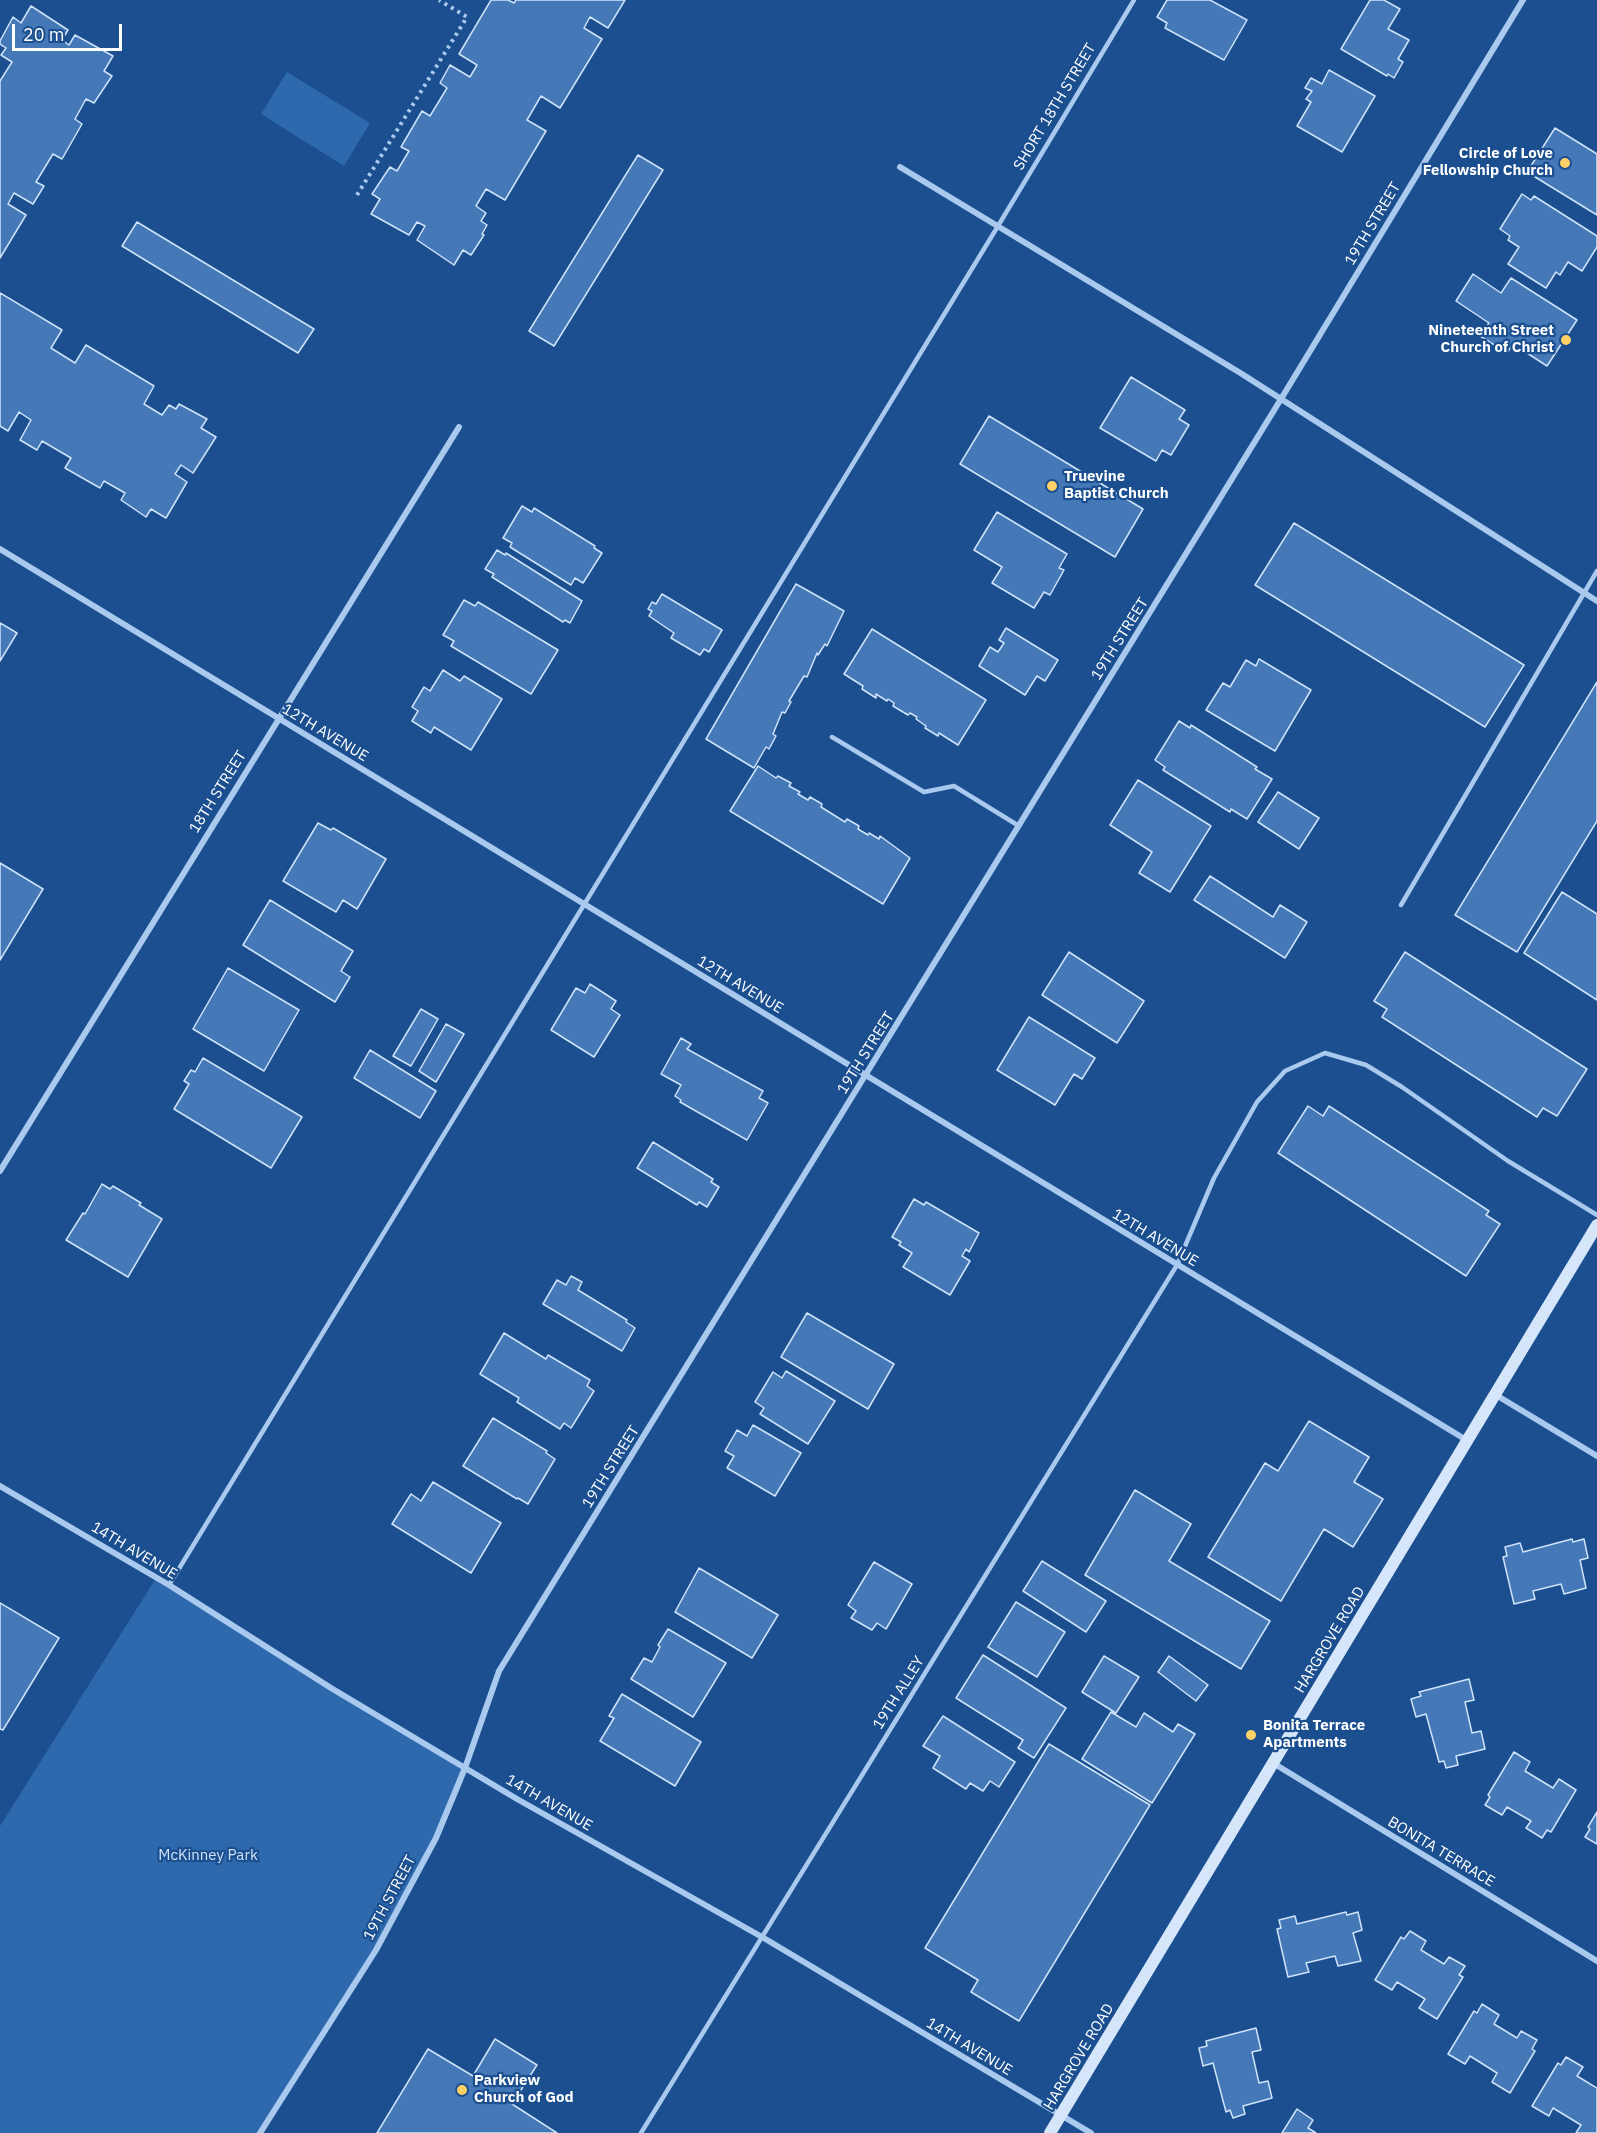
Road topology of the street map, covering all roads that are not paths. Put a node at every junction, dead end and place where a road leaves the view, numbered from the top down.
1 (1134, 0) edge
2 (1523, 0) edge
3 (900, 167) dead end
4 (998, 226) junction
5 (1281, 399) junction
6 (459, 427) dead end
7 (0, 549) edge
8 (1597, 571) edge
9 (1584, 592) junction
10 (1597, 601) edge
11 (278, 719) junction
12 (832, 737) dead end
13 (1019, 826) junction
14 (584, 905) junction
15 (1401, 905) dead end
16 (866, 1076) junction
17 (0, 1171) edge
18 (1597, 1215) edge
19 (1597, 1225) edge
20 (1177, 1265) junction
21 (1496, 1395) junction
22 (1468, 1441) junction
23 (1597, 1456) edge
24 (0, 1486) edge
25 (169, 1585) junction
26 (1273, 1763) junction
27 (465, 1768) junction
28 (762, 1937) junction
29 (1597, 1961) edge
30 (1061, 2115) junction
31 (260, 2133) edge
32 (641, 2133) edge
33 (1050, 2133) edge
34 (1091, 2133) edge

1 - 4 lane, SHORT 18TH STREET
2 - 5 street, 19TH STREET
3 - 4 street
4 - 5 street
4 - 14 lane, SHORT 18TH STREET
5 - 9 street
5 - 13 street, 19TH STREET
6 - 11 street, 18TH STREET
7 - 11 street, 12TH AVENUE
8 - 9 lane
9 - 10 street
9 - 15 lane
11 - 14 street, 12TH AVENUE
11 - 17 street, 18TH STREET
12 - 13 lane
13 - 16 street, 19TH STREET
14 - 16 street, 12TH AVENUE
14 - 25 lane, SHORT 18TH STREET
16 - 20 street, 12TH AVENUE
16 - 27 street, 19TH STREET
18 - 20 lane, 19TH ALLEY
19 - 21 main road, HARGROVE ROAD
20 - 22 street, 12TH AVENUE
20 - 28 lane, 19TH ALLEY
21 - 22 main road, HARGROVE ROAD
21 - 23 street
22 - 26 main road, HARGROVE ROAD
24 - 25 street, 14TH AVENUE
25 - 27 street, 14TH AVENUE
26 - 29 street, BONITA TERRACE
26 - 30 main road, HARGROVE ROAD
27 - 28 street, 14TH AVENUE
27 - 31 street, 19TH STREET
28 - 30 street, 14TH AVENUE
28 - 32 lane, 19TH ALLEY
30 - 33 main road, HARGROVE ROAD
30 - 34 street, 14TH AVENUE

